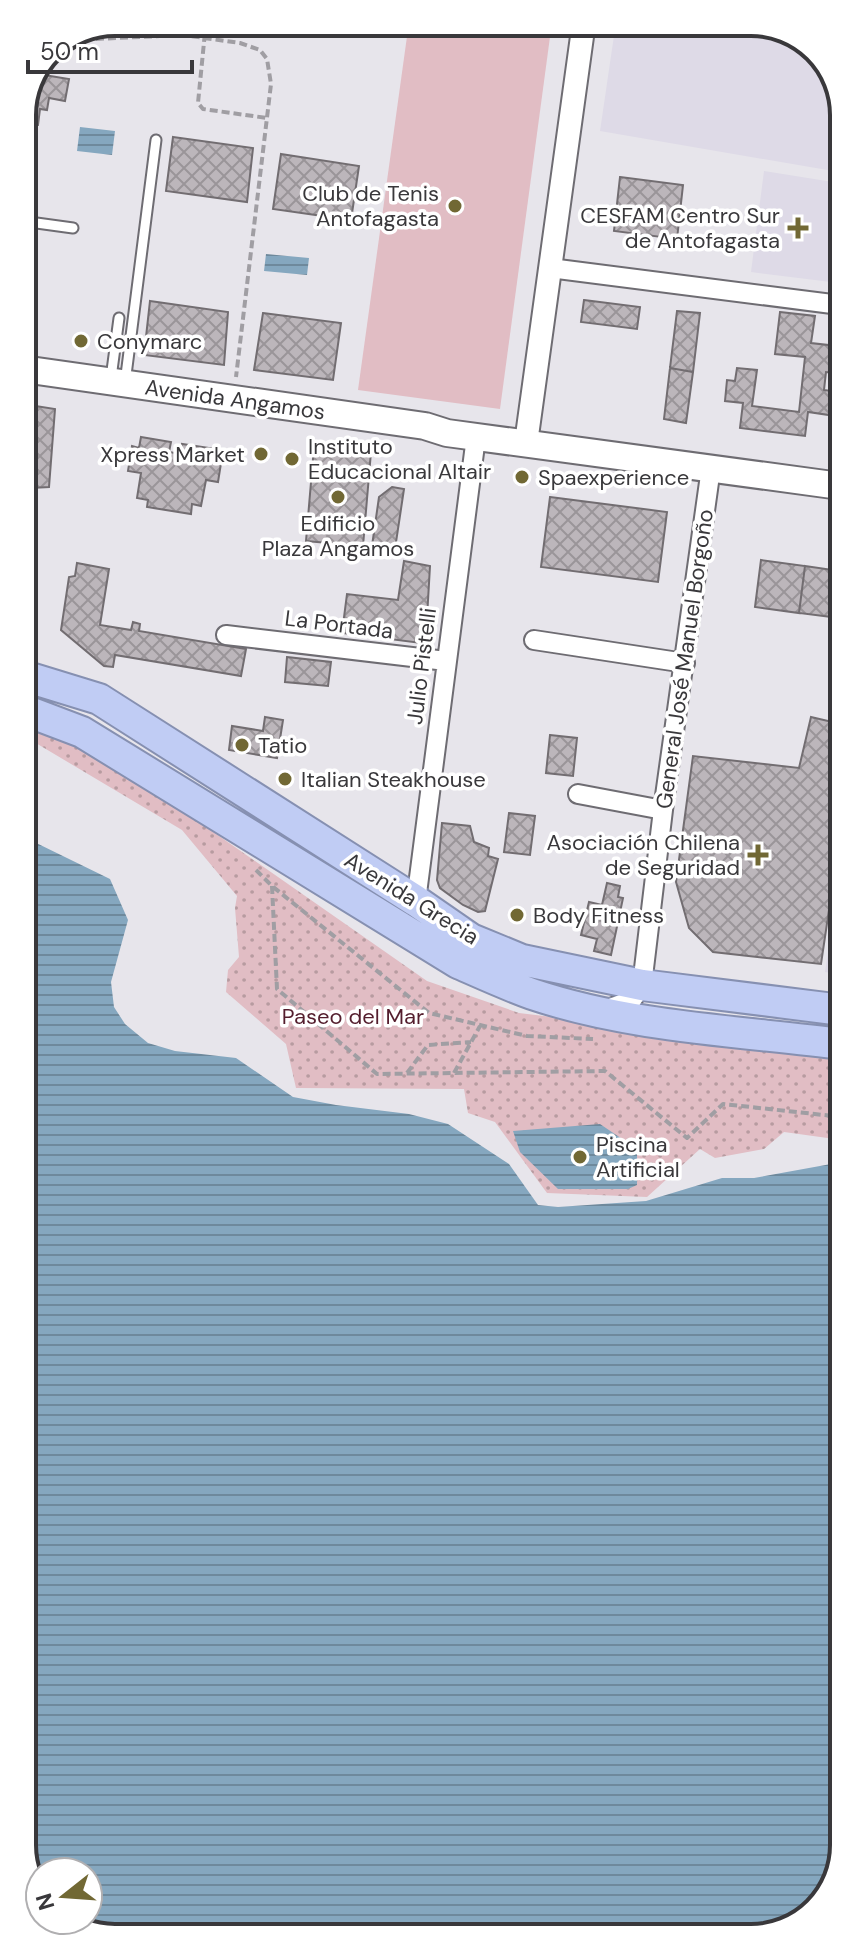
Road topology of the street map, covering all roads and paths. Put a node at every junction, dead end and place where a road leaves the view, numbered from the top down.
1 (161, 36) edge
2 (190, 36) edge
3 (582, 36) edge
4 (204, 38) junction
5 (95, 39) edge
6 (267, 118) junction
7 (156, 140) dead end
8 (36, 223) edge
9 (73, 228) dead end
10 (550, 268) junction
11 (830, 304) edge
12 (119, 318) dead end
13 (36, 371) edge
14 (118, 382) junction
15 (36, 388) edge
16 (233, 399) junction
17 (447, 433) junction
18 (476, 437) junction
19 (526, 443) junction
20 (711, 468) junction
21 (830, 485) edge
22 (226, 635) dead end
23 (534, 640) dead end
24 (446, 661) junction
25 (685, 663) junction
26 (36, 680) edge
27 (36, 715) edge
28 (578, 794) dead end
29 (663, 810) junction
30 (272, 886) dead end
31 (416, 901) junction
32 (642, 985) junction
33 (830, 1008) edge
34 (596, 1011) junction
35 (480, 1026) dead end
36 (471, 1042) junction
37 (830, 1043) edge
38 (406, 1073) junction
39 (454, 1073) junction
40 (830, 1116) edge

1 - 5 path
2 - 4 path
3 - 10 street
4 - 6 path
4 - 6 path
6 - 16 path
7 - 14 lane
8 - 9 lane
10 - 11 street
10 - 19 street
12 - 14 lane
13 - 14 main road, Avenida Angamos
14 - 16 main road, Avenida Angamos
15 - 17 main road, Avenida Angamos
16 - 17 main road, Avenida Angamos
17 - 18 main road, Avenida Angamos
18 - 19 main road, Avenida Angamos
18 - 24 street, Julio Pistelli
19 - 20 main road, Avenida Angamos
20 - 21 main road, Avenida Angamos
20 - 25 street, General José Manuel Borgoño
22 - 24 street, La Portada
23 - 25 street
24 - 31 street, Julio Pistelli
25 - 29 street, General José Manuel Borgoño
26 - 31 highway, Avenida Grecia
27 - 34 highway, Avenida Grecia
28 - 29 street
29 - 32 street, General José Manuel Borgoño
30 - 38 path
31 - 32 highway, Avenida Grecia
32 - 33 highway, Avenida Grecia
32 - 34 street
34 - 37 highway, Avenida Grecia
35 - 36 path
36 - 38 path
36 - 39 path
38 - 39 path
39 - 40 path

